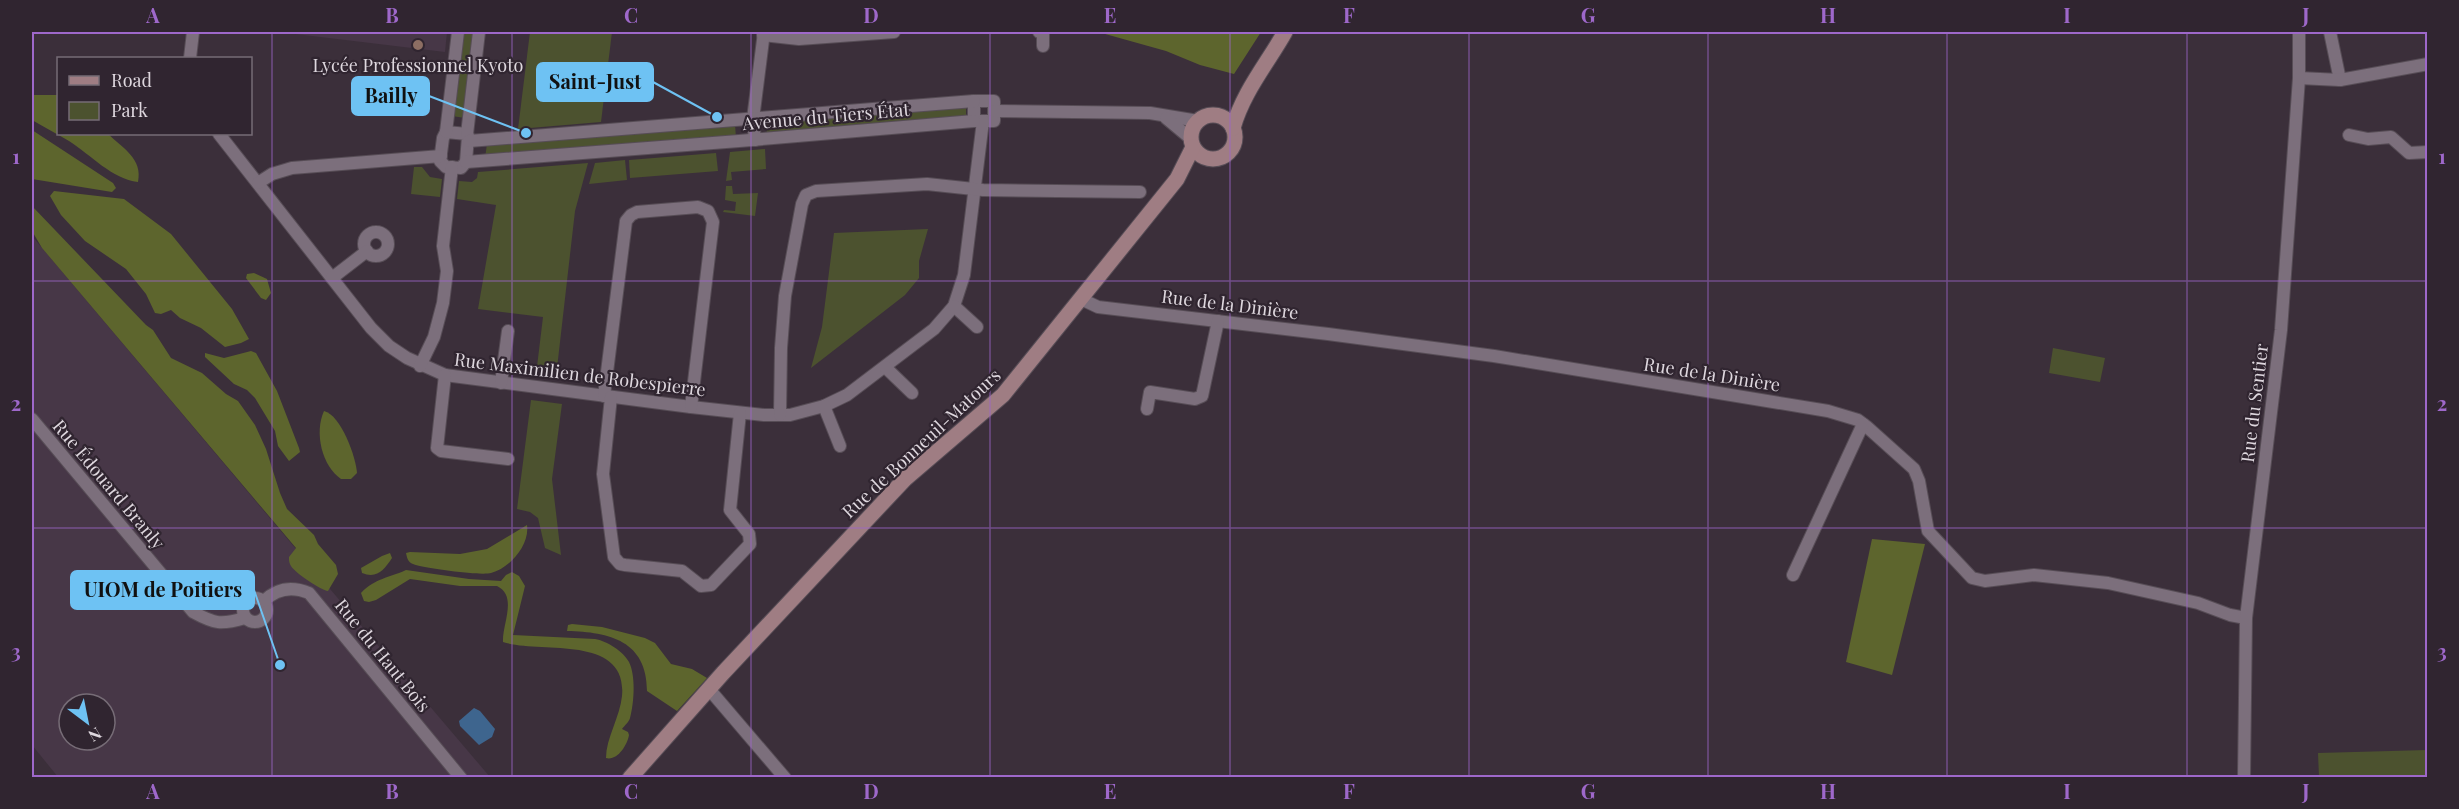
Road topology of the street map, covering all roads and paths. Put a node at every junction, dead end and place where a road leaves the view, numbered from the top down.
1 (193, 32) edge
2 (458, 32) edge
3 (479, 32) edge
4 (894, 32) edge
5 (1039, 32) edge
6 (1285, 32) edge
7 (2299, 32) edge
8 (2330, 32) edge
9 (763, 33) edge
10 (1043, 46) dead end
11 (190, 57) edge
12 (2427, 64) edge
13 (2300, 78) junction
14 (2340, 80) junction
15 (1247, 90) junction
16 (974, 101) junction
17 (994, 111) junction
18 (1162, 115) junction
19 (1219, 116) junction
20 (753, 119) junction
21 (978, 121) junction
22 (1198, 121) junction
23 (1233, 128) junction
24 (446, 132) junction
25 (220, 135) edge
26 (2349, 135) dead end
27 (468, 138) junction
28 (755, 140) junction
29 (1192, 142) junction
30 (2427, 152) edge
31 (441, 156) junction
32 (1208, 159) junction
33 (466, 162) junction
34 (452, 167) junction
35 (1177, 179) junction
36 (258, 183) junction
37 (975, 189) junction
38 (1140, 192) dead end
39 (367, 251) dead end
40 (332, 278) junction
41 (1081, 299) junction
42 (954, 306) junction
43 (1218, 321) junction
44 (977, 327) dead end
45 (508, 331) dead end
46 (420, 366) junction
47 (885, 366) junction
48 (445, 375) junction
49 (501, 383) junction
50 (912, 393) dead end
51 (608, 396) junction
52 (824, 406) junction
53 (691, 407) junction
54 (1147, 409) dead end
55 (741, 413) junction
56 (780, 416) junction
57 (32, 419) edge
58 (1863, 424) junction
59 (840, 446) dead end
60 (508, 459) dead end
61 (1793, 575) dead end
62 (245, 618) joint
63 (2246, 618) junction
64 (709, 689) junction
65 (461, 777) edge
66 (630, 777) edge
67 (785, 777) edge
68 (2244, 777) edge

1 - 11 street
2 - 24 street
3 - 27 street
4 - 9 street
5 - 10 street
6 - 15 main road
7 - 13 street, Rue du Sentier
8 - 14 street
9 - 20 street
12 - 14 street
13 - 14 street
13 - 63 street, Rue du Sentier
15 - 19 main road
15 - 23 main road
16 - 17 street
16 - 20 street, Avenue du Tiers État
16 - 21 street, Rue Maximilien de Robespierre
17 - 18 street
17 - 21 street
18 - 22 street
18 - 29 street
19 - 22 main road
19 - 23 main road
20 - 27 street, Avenue du Tiers État
20 - 28 street
21 - 28 street, Avenue du Tiers État
21 - 37 street, Rue Maximilien de Robespierre
22 - 29 main road
23 - 32 main road
24 - 27 street, Avenue du Tiers État
24 - 31 street
25 - 36 street, Rue Maximilien de Robespierre
26 - 30 street
27 - 33 street
28 - 33 street, Avenue du Tiers État
29 - 32 main road
29 - 35 main road, Rue de Bonneuil-Matours
31 - 34 street
31 - 36 street
32 - 35 main road, Rue de Bonneuil-Matours
33 - 34 street, Avenue du Tiers État
34 - 46 street
35 - 41 main road, Rue de Bonneuil-Matours
36 - 40 street, Rue Maximilien de Robespierre
37 - 38 street
37 - 42 street, Rue Maximilien de Robespierre
37 - 56 street
39 - 40 street
40 - 46 street, Rue Maximilien de Robespierre
41 - 43 street, Rue de la Dinière
41 - 64 main road, Rue de Bonneuil-Matours
42 - 44 street
42 - 47 street, Rue Maximilien de Robespierre
43 - 54 street
43 - 58 street, Rue de la Dinière
45 - 49 street
46 - 48 street, Rue Maximilien de Robespierre
47 - 50 street
47 - 52 street, Rue Maximilien de Robespierre
48 - 49 street, Rue Maximilien de Robespierre
48 - 60 street
49 - 51 street, Rue Maximilien de Robespierre
51 - 53 street, Rue Maximilien de Robespierre
51 - 53 street
51 - 55 street
52 - 56 street, Rue Maximilien de Robespierre
52 - 59 street
53 - 55 street, Rue Maximilien de Robespierre
55 - 56 street, Rue Maximilien de Robespierre
57 - 62 street, Rue Édouard Branly
58 - 61 street
58 - 63 street, Rue de la Dinière
62 - 65 street, Rue du Haut Bois
63 - 68 street, Rue du Sentier
64 - 66 main road, Rue de Bonneuil-Matours
64 - 67 street

